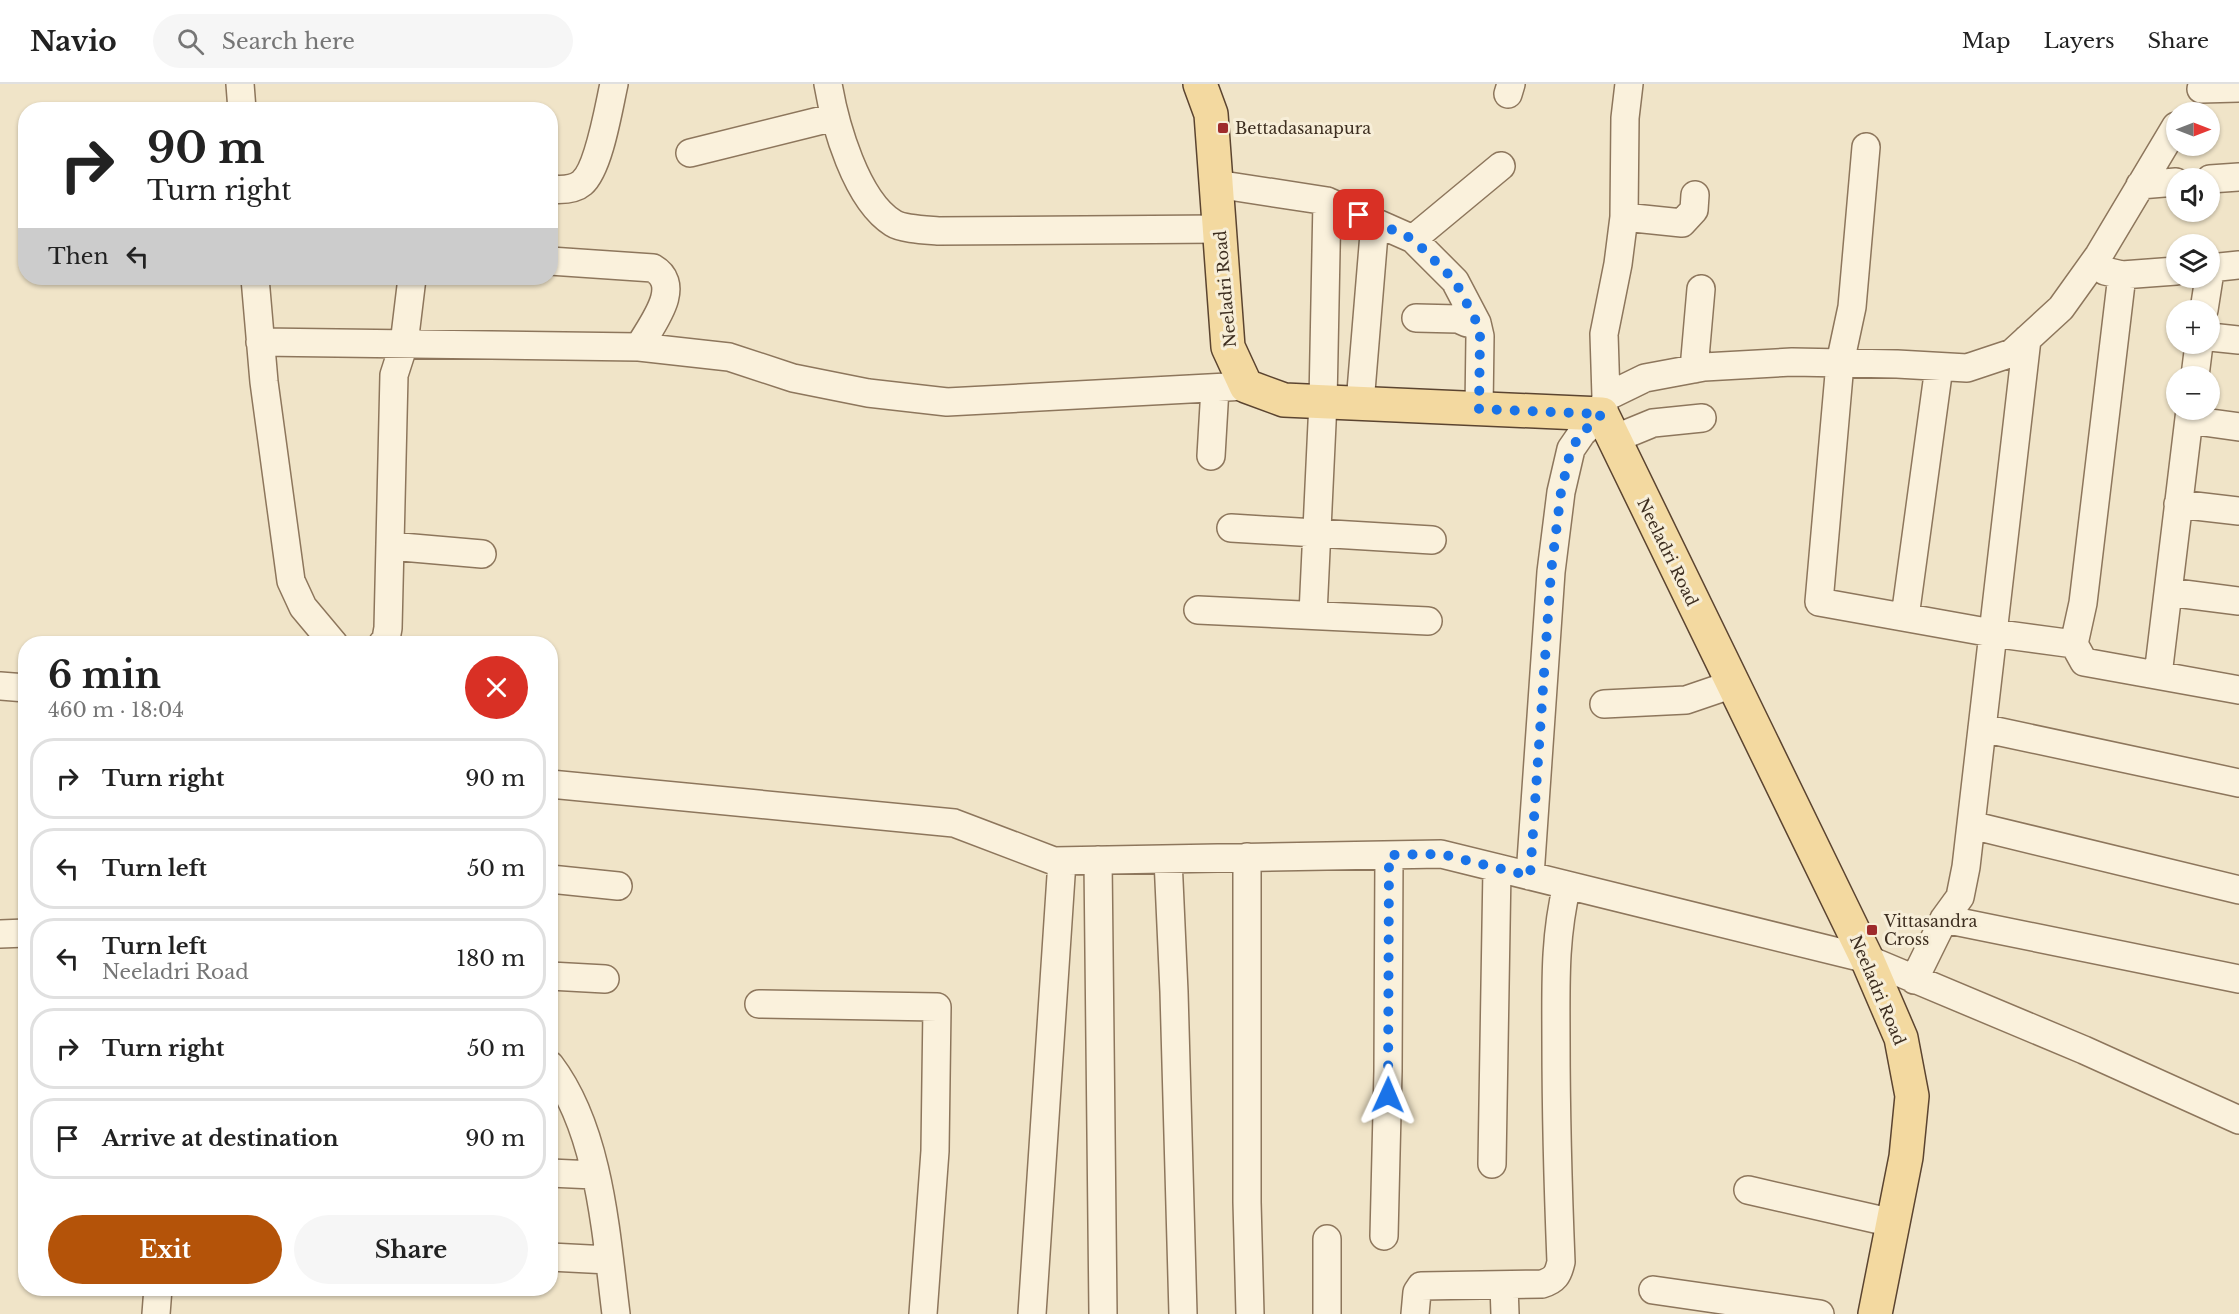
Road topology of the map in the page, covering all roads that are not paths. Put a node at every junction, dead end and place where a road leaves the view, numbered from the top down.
1 (240, 84) edge
2 (615, 84) edge
3 (828, 84) edge
4 (1201, 84) edge
5 (1629, 84) edge
6 (2205, 87) edge
7 (2239, 88) edge
8 (241, 102) edge
9 (2194, 102) edge
10 (835, 117) junction
11 (2166, 142) edge
12 (1866, 147) dead end
13 (690, 153) dead end
14 (1501, 166) dead end
15 (2239, 177) edge
16 (2220, 178) edge
17 (2166, 183) edge
18 (1216, 184) junction
19 (2140, 185) junction
20 (558, 190) edge
21 (1695, 195) dead end
22 (1327, 201) junction
23 (1624, 217) junction
24 (1375, 222) junction
25 (1220, 229) junction
26 (1413, 239) junction
27 (558, 262) edge
28 (2239, 265) edge
29 (2090, 268) junction
30 (2220, 268) edge
31 (2166, 271) edge
32 (2122, 275) junction
33 (256, 285) edge
34 (411, 285) edge
35 (1701, 289) dead end
36 (1416, 318) dead end
37 (1477, 323) junction
38 (2220, 338) edge
39 (2027, 339) junction
40 (2239, 340) edge
41 (260, 342) junction
42 (404, 344) junction
43 (639, 347) junction
44 (1840, 363) junction
45 (1939, 367) junction
46 (1694, 369) junction
47 (1231, 387) junction
48 (1323, 402) junction
49 (1360, 403) junction
50 (1479, 409) junction
51 (1607, 417) junction
52 (1702, 418) dead end
53 (2188, 420) edge
54 (2210, 420) edge
55 (2239, 427) edge
56 (1211, 456) dead end
57 (2178, 504) junction
58 (2239, 511) edge
59 (1231, 528) dead end
60 (1318, 531) junction
61 (1432, 540) dead end
62 (390, 546) junction
63 (482, 554) dead end
64 (2168, 592) junction
65 (2239, 601) edge
66 (1198, 610) dead end
67 (1313, 614) junction
68 (1905, 617) junction
69 (1428, 621) dead end
70 (1992, 633) junction
71 (327, 636) edge
72 (387, 636) edge
73 (2074, 644) junction
74 (2158, 675) junction
75 (1733, 684) junction
76 (0, 686) edge
77 (18, 687) edge
78 (2239, 690) edge
79 (1604, 704) dead end
80 (1982, 728) junction
81 (2239, 783) edge
82 (558, 785) edge
83 (1971, 825) junction
84 (1389, 855) junction
85 (1247, 857) junction
86 (1168, 859) junction
87 (1098, 860) junction
88 (1062, 861) junction
89 (1497, 868) junction
90 (1530, 876) junction
91 (558, 880) edge
92 (1567, 885) junction
93 (618, 886) dead end
94 (2239, 890) edge
95 (1944, 919) junction
96 (18, 933) edge
97 (0, 934) edge
98 (1867, 959) junction
99 (558, 976) edge
100 (605, 979) dead end
101 (2239, 979) edge
102 (1914, 980) junction
103 (759, 1004) dead end
104 (558, 1081) edge
105 (2239, 1120) edge
106 (1492, 1164) dead end
107 (558, 1173) edge
108 (594, 1175) junction
109 (1748, 1190) dead end
110 (1893, 1223) junction
111 (1384, 1236) dead end
112 (1327, 1239) dead end
113 (558, 1257) edge
114 (609, 1260) junction
115 (1504, 1285) junction
116 (1653, 1290) dead end
117 (157, 1296) edge
118 (156, 1314) edge
119 (616, 1314) edge
120 (923, 1314) edge
121 (1032, 1314) edge
122 (1103, 1314) edge
123 (1183, 1314) edge
124 (1250, 1314) edge
125 (1327, 1314) edge
126 (1415, 1314) edge
127 (1505, 1314) edge
128 (1820, 1314) edge
129 (1875, 1314) edge

1 - 8 street
2 - 20 street
3 - 10 street
4 - 18 main road, Neeladri Road
5 - 23 street
6 - 7 street
6 - 9 street
10 - 13 street
10 - 25 street
11 - 19 street
12 - 44 street
14 - 26 street
15 - 16 street
17 - 19 street
18 - 22 street
18 - 25 main road, Neeladri Road
19 - 29 street
21 - 23 street
22 - 24 street
22 - 48 street
23 - 51 street
24 - 26 street
24 - 49 street
25 - 47 main road, Neeladri Road
26 - 37 street
27 - 43 street
28 - 30 street
29 - 32 street
29 - 39 street
31 - 32 street
32 - 73 street
33 - 41 street
34 - 42 street
35 - 46 street
36 - 37 street
37 - 50 street
38 - 40 street
39 - 45 street
39 - 70 street
41 - 42 street
41 - 71 street
42 - 43 street
42 - 62 street
43 - 47 street
44 - 45 street
44 - 46 street
44 - 68 street
45 - 68 street
46 - 51 street
47 - 48 main road
47 - 56 street
48 - 49 main road
48 - 60 street
49 - 50 main road
50 - 51 main road
51 - 52 street
51 - 75 main road, Neeladri Road
51 - 90 street
53 - 57 street
54 - 55 street
57 - 58 street
57 - 64 street
59 - 60 street
60 - 61 street
60 - 67 street
62 - 63 street
62 - 72 street
64 - 65 street
64 - 74 street
66 - 67 street
67 - 69 street
68 - 70 street
70 - 73 street
70 - 80 street
73 - 74 street
74 - 78 street
75 - 79 street
75 - 98 main road, Neeladri Road
76 - 77 street
80 - 81 street
80 - 83 street
82 - 88 street
83 - 94 street
83 - 95 street
84 - 85 street
84 - 89 street
84 - 111 street
85 - 86 street
85 - 124 street
86 - 87 street
86 - 123 street
87 - 88 street
87 - 122 street
88 - 121 street
89 - 90 street
89 - 106 street
90 - 92 street
91 - 93 street
92 - 98 street
92 - 115 street
95 - 101 street
95 - 102 street
96 - 97 street
98 - 102 street
98 - 110 main road, Neeladri Road
99 - 100 street
102 - 105 street
103 - 120 street
104 - 108 street
107 - 108 street
108 - 114 street
109 - 110 street
110 - 129 main road, Neeladri Road
112 - 125 street
113 - 114 street
114 - 119 street
115 - 126 street
115 - 127 street
116 - 128 street
117 - 118 street

